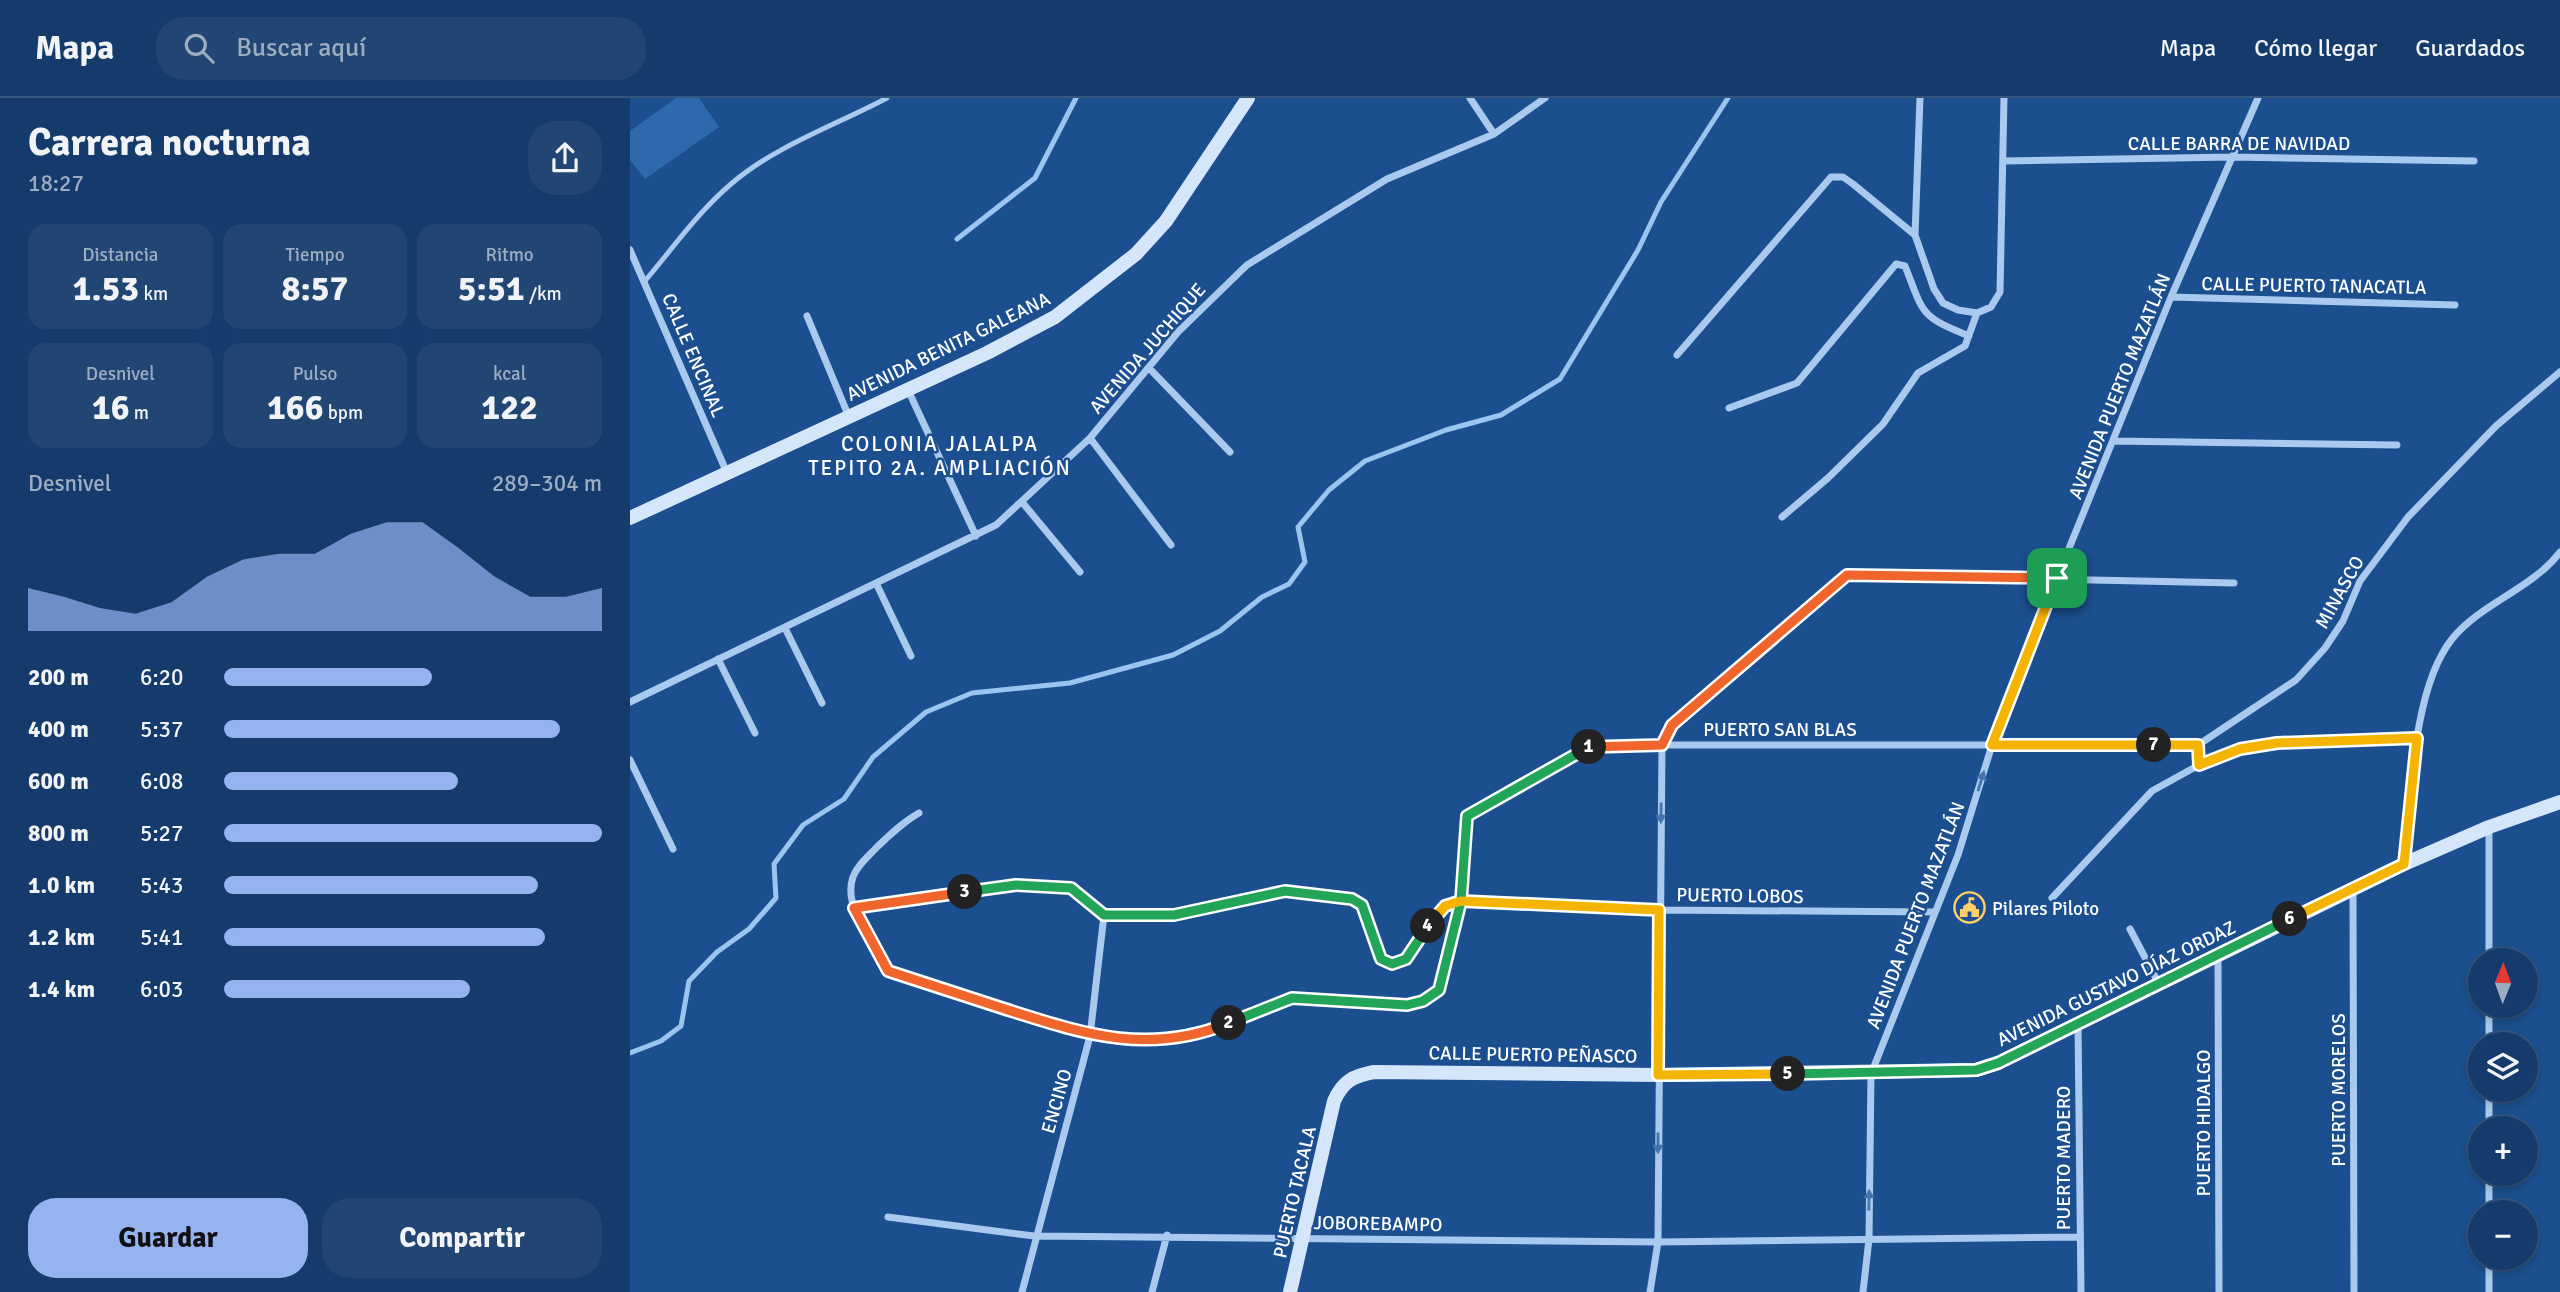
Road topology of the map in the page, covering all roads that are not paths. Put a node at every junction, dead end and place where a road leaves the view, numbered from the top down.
1 (887, 98) edge
2 (1248, 98) edge
3 (1471, 98) edge
4 (1545, 98) edge
5 (1920, 98) edge
6 (2004, 98) edge
7 (2258, 98) edge
8 (1494, 134) junction
9 (2231, 157) junction
10 (2003, 161) junction
11 (2474, 161) dead end
12 (1915, 234) junction
13 (630, 250) edge
14 (645, 281) junction
15 (2171, 297) junction
16 (2455, 304) dead end
17 (1977, 313) junction
18 (807, 316) dead end
19 (1969, 336) junction
20 (1677, 355) dead end
21 (1149, 368) junction
22 (2560, 372) edge
23 (908, 390) junction
24 (1729, 408) dead end
25 (849, 417) junction
26 (1090, 438) junction
27 (2114, 441) junction
28 (2397, 445) dead end
29 (1230, 452) dead end
30 (727, 473) junction
31 (1023, 502) junction
32 (1782, 517) dead end
33 (630, 518) edge
34 (976, 536) junction
35 (1171, 545) dead end
36 (2560, 552) edge
37 (1080, 572) dead end
38 (2057, 578) junction
39 (876, 583) junction
40 (2234, 583) dead end
41 (785, 628) junction
42 (911, 656) dead end
43 (718, 659) junction
44 (630, 702) edge
45 (822, 703) dead end
46 (755, 733) dead end
47 (2417, 738) junction
48 (1662, 745) junction
49 (1992, 745) junction
50 (2198, 745) junction
51 (630, 760) edge
52 (2199, 765) junction
53 (2560, 802) edge
54 (919, 813) dead end
55 (2488, 827) junction
56 (673, 849) dead end
57 (2404, 864) junction
58 (2353, 889) junction
59 (2052, 898) dead end
60 (1461, 901) junction
61 (854, 908) junction
62 (1659, 910) junction
63 (1934, 912) junction
64 (1104, 915) junction
65 (2130, 929) dead end
66 (2489, 948) edge
67 (2218, 954) junction
68 (2159, 984) junction
69 (2078, 1023) junction
70 (1090, 1036) junction
71 (1871, 1074) junction
72 (1658, 1075) junction
73 (1334, 1101) joint
74 (888, 1217) dead end
75 (1167, 1235) junction
76 (1034, 1236) junction
77 (2079, 1237) junction
78 (1305, 1238) junction
79 (1869, 1239) junction
80 (1658, 1242) junction
81 (2489, 1270) edge
82 (1022, 1292) edge
83 (1152, 1292) edge
84 (1290, 1292) edge
85 (1650, 1292) edge
86 (1863, 1292) edge
87 (2081, 1292) edge
88 (2219, 1292) edge
89 (2354, 1292) edge
90 (2489, 1292) edge

1 - 14 lane
2 - 23 street, AVENIDA BENITA GALEANA
3 - 8 street
4 - 8 street, AVENIDA JUCHIQUE
5 - 12 street
6 - 10 street
7 - 9 street, AVENIDA PUERTO MAZATLÁN
8 - 21 street, AVENIDA JUCHIQUE
9 - 10 street, CALLE BARRA DE NAVIDAD
9 - 11 street, CALLE BARRA DE NAVIDAD
9 - 15 street, AVENIDA PUERTO MAZATLÁN
10 - 17 street
12 - 17 street
12 - 20 street
13 - 14 street, CALLE ENCINAL
14 - 30 street, CALLE ENCINAL
15 - 16 street, CALLE PUERTO TANACATLA
15 - 27 street, AVENIDA PUERTO MAZATLÁN
17 - 19 street
18 - 25 street
19 - 24 street
19 - 32 street
21 - 26 street, AVENIDA JUCHIQUE
21 - 29 street
22 - 50 street, MINASCO
23 - 25 street, AVENIDA BENITA GALEANA
23 - 34 street
25 - 30 street, AVENIDA BENITA GALEANA
26 - 31 street, AVENIDA JUCHIQUE
26 - 35 street
27 - 28 street
27 - 38 street, AVENIDA PUERTO MAZATLÁN
30 - 33 street, AVENIDA BENITA GALEANA
31 - 34 street, AVENIDA JUCHIQUE
31 - 37 street
34 - 39 street, AVENIDA JUCHIQUE
36 - 47 street
38 - 40 street
38 - 48 street
38 - 49 street, AVENIDA PUERTO MAZATLÁN
39 - 41 street, AVENIDA JUCHIQUE
39 - 42 street
41 - 43 street, AVENIDA JUCHIQUE
41 - 45 street
43 - 44 street, AVENIDA JUCHIQUE
43 - 46 street
47 - 52 street
47 - 57 street
48 - 49 street, PUERTO SAN BLAS
48 - 60 street, PUERTO SAN BLAS
48 -> 62 street
49 - 50 street, PUERTO SAN BLAS
63 -> 49 street, AVENIDA PUERTO MAZATLÁN
50 - 52 street
51 - 56 street
52 - 59 street
53 - 55 street, AVENIDA GUSTAVO DÍAZ ORDAZ
54 - 61 street
55 - 57 street, AVENIDA GUSTAVO DÍAZ ORDAZ
55 - 66 street
57 - 58 street, AVENIDA GUSTAVO DÍAZ ORDAZ
58 - 67 street, AVENIDA GUSTAVO DÍAZ ORDAZ
58 - 89 street, PUERTO MORELOS
60 - 62 street, PUERTO LOBOS
60 - 64 street
60 - 70 street
61 - 64 street
61 - 70 street
62 - 63 street, PUERTO LOBOS
62 - 72 street
63 - 71 street, AVENIDA PUERTO MAZATLÁN
64 - 70 street, ENCINO
65 - 68 street
67 - 68 street, AVENIDA GUSTAVO DÍAZ ORDAZ
67 - 88 street, PUERTO HIDALGO
68 - 69 street, AVENIDA GUSTAVO DÍAZ ORDAZ
69 - 71 street, AVENIDA GUSTAVO DÍAZ ORDAZ
69 - 77 street, PUERTO MADERO
70 - 76 street, ENCINO
71 - 72 street, CALLE PUERTO PEÑASCO
79 -> 71 street, AVENIDA PUERTO MAZATLÁN
72 - 73 street, CALLE PUERTO PEÑASCO
72 -> 80 street
73 - 78 street, PUERTO TACALA
74 - 76 street, JOBOREBAMPO
75 - 76 street, JOBOREBAMPO
75 - 78 street, JOBOREBAMPO
75 - 83 street
76 - 82 street, ENCINO
77 - 79 street, JOBOREBAMPO
77 - 87 street, PUERTO MADERO
78 - 80 street, JOBOREBAMPO
78 - 84 street, PUERTO TACALA
79 - 80 street, JOBOREBAMPO
79 - 86 street, AVENIDA PUERTO MAZATLÁN
80 - 85 street
81 - 90 street

